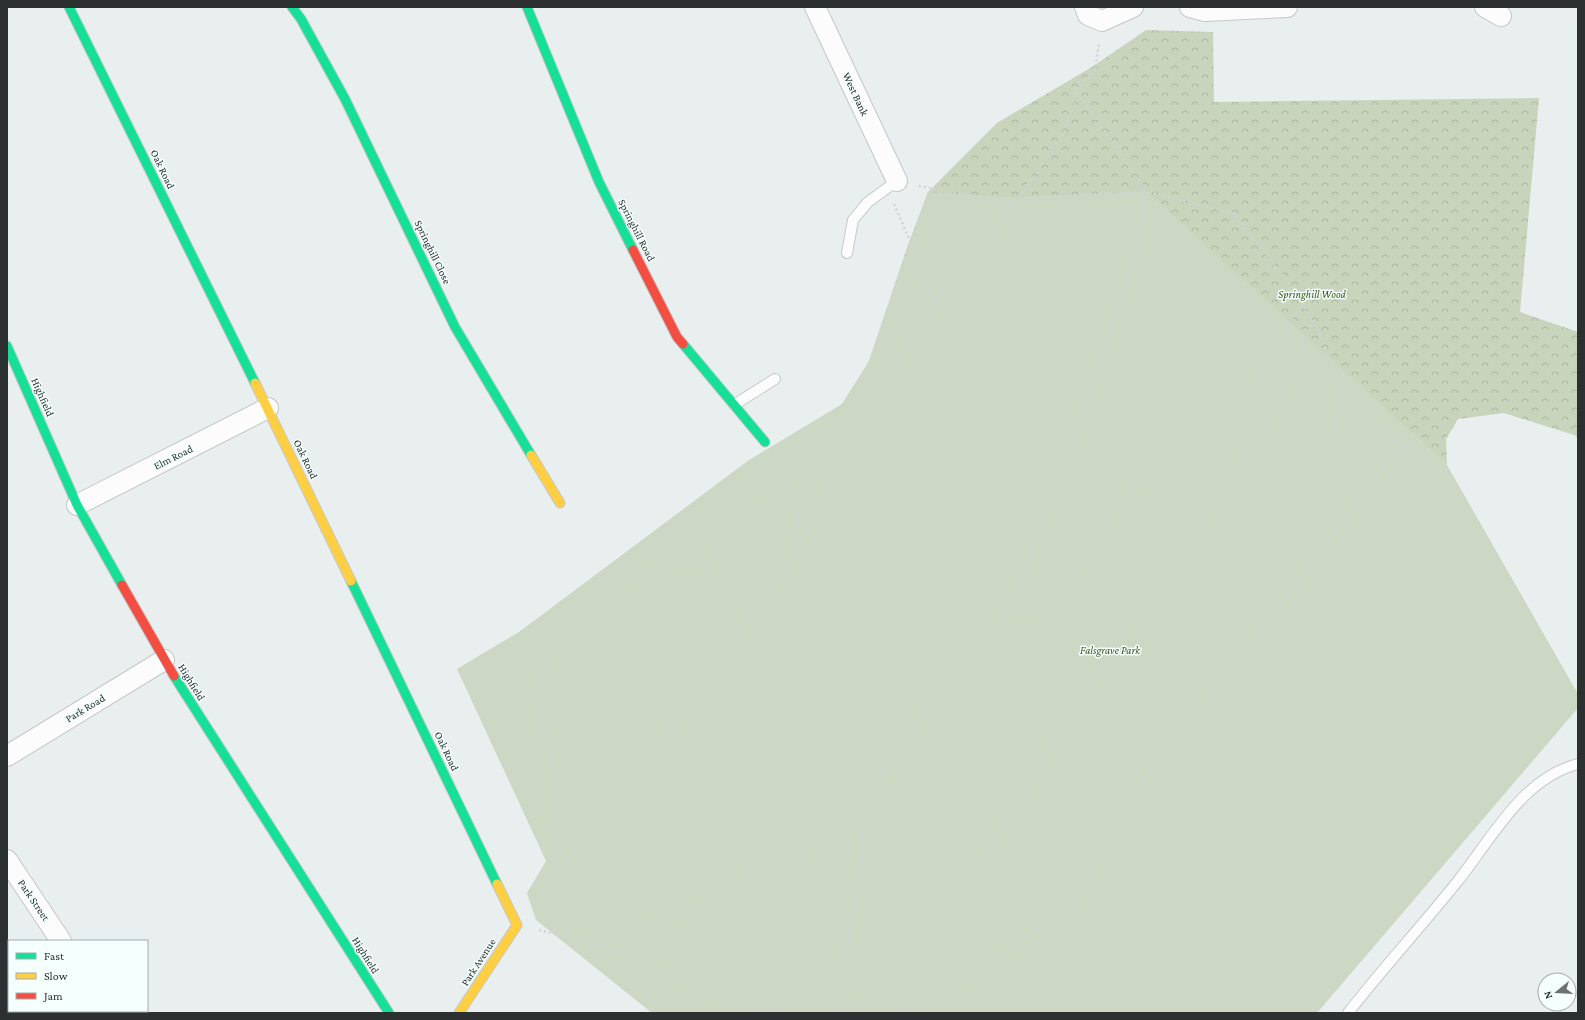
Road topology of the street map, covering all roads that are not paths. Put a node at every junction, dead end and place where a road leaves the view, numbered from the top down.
1 (69, 7) edge
2 (292, 7) edge
3 (526, 7) edge
4 (816, 7) edge
5 (1085, 7) edge
6 (1133, 7) edge
7 (1190, 7) edge
8 (1287, 7) edge
9 (897, 181) joint
10 (847, 253) dead end
11 (7, 346) edge
12 (775, 379) dead end
13 (734, 405) junction
14 (268, 408) junction
15 (765, 442) road end
16 (560, 503) dead end
17 (77, 505) junction
18 (164, 660) junction
19 (9, 751) edge
20 (1578, 764) edge
21 (7, 860) edge
22 (517, 925) joint
23 (61, 940) edge
24 (388, 1013) edge
25 (459, 1013) edge
26 (1348, 1013) edge

1 - 14 street, Oak Road
2 - 16 street, Springhill Close
3 - 13 street, Springhill Road
4 - 9 street, West Bank
5 - 6 street
7 - 8 street
9 - 10 lane
11 - 17 street, Highfield
12 - 13 lane
13 - 15 street, Springhill Road
14 - 17 street, Elm Road
14 - 22 street, Oak Road
17 - 18 street, Highfield
18 - 19 street, Park Road
18 - 24 street, Highfield
20 - 26 lane
21 - 23 street, Park Street
22 - 25 street, Park Avenue

